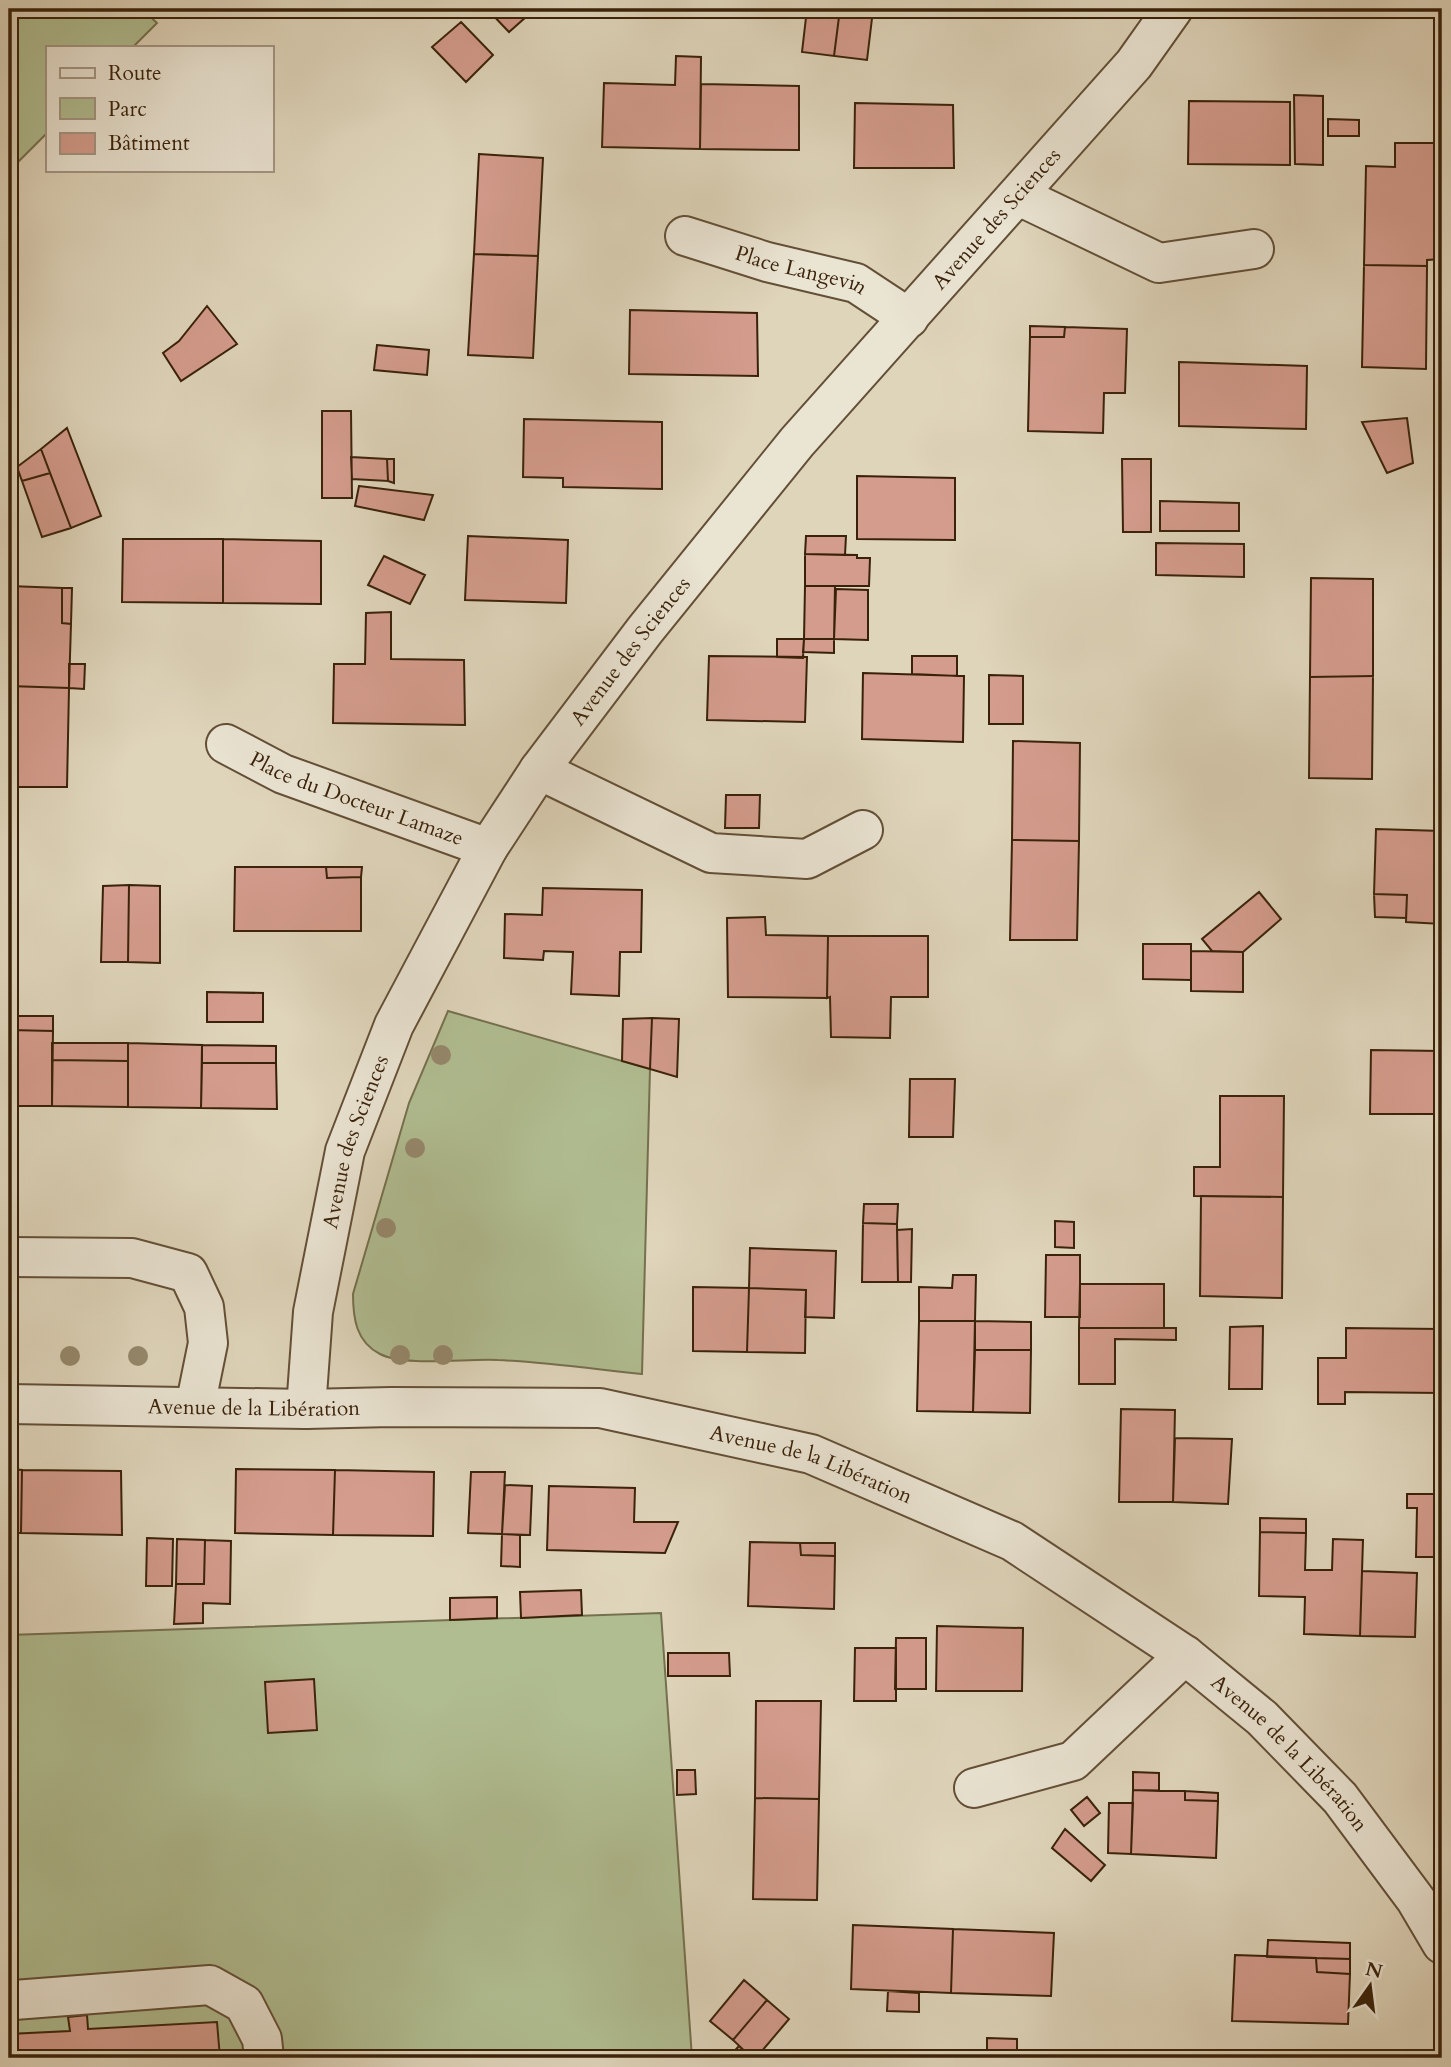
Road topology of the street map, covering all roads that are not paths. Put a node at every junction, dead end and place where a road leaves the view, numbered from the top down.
1 (1173, 9) edge
2 (1019, 196) junction
3 (685, 236) dead end
4 (1254, 249) dead end
5 (909, 318) junction
6 (226, 744) dead end
7 (539, 770) junction
8 (863, 830) dead end
9 (488, 848) junction
10 (9, 1256) edge
11 (9, 1404) edge
12 (195, 1407) junction
13 (306, 1409) junction
14 (1185, 1655) junction
15 (974, 1788) dead end
16 (1442, 1944) edge
17 (14, 2000) dead end
18 (264, 2058) edge

1 - 2 street, Avenue des Sciences
2 - 4 street
2 - 5 street, Avenue des Sciences
3 - 5 street, Place Langevin
5 - 7 street, Avenue des Sciences
6 - 9 street, Place du Docteur Lamaze
7 - 8 street
7 - 9 street, Avenue des Sciences
9 - 13 street, Avenue des Sciences
10 - 12 street
11 - 12 street, Avenue de la Libération
12 - 13 street, Avenue de la Libération
13 - 14 street, Avenue de la Libération
14 - 15 street
14 - 16 street, Avenue de la Libération
17 - 18 street

